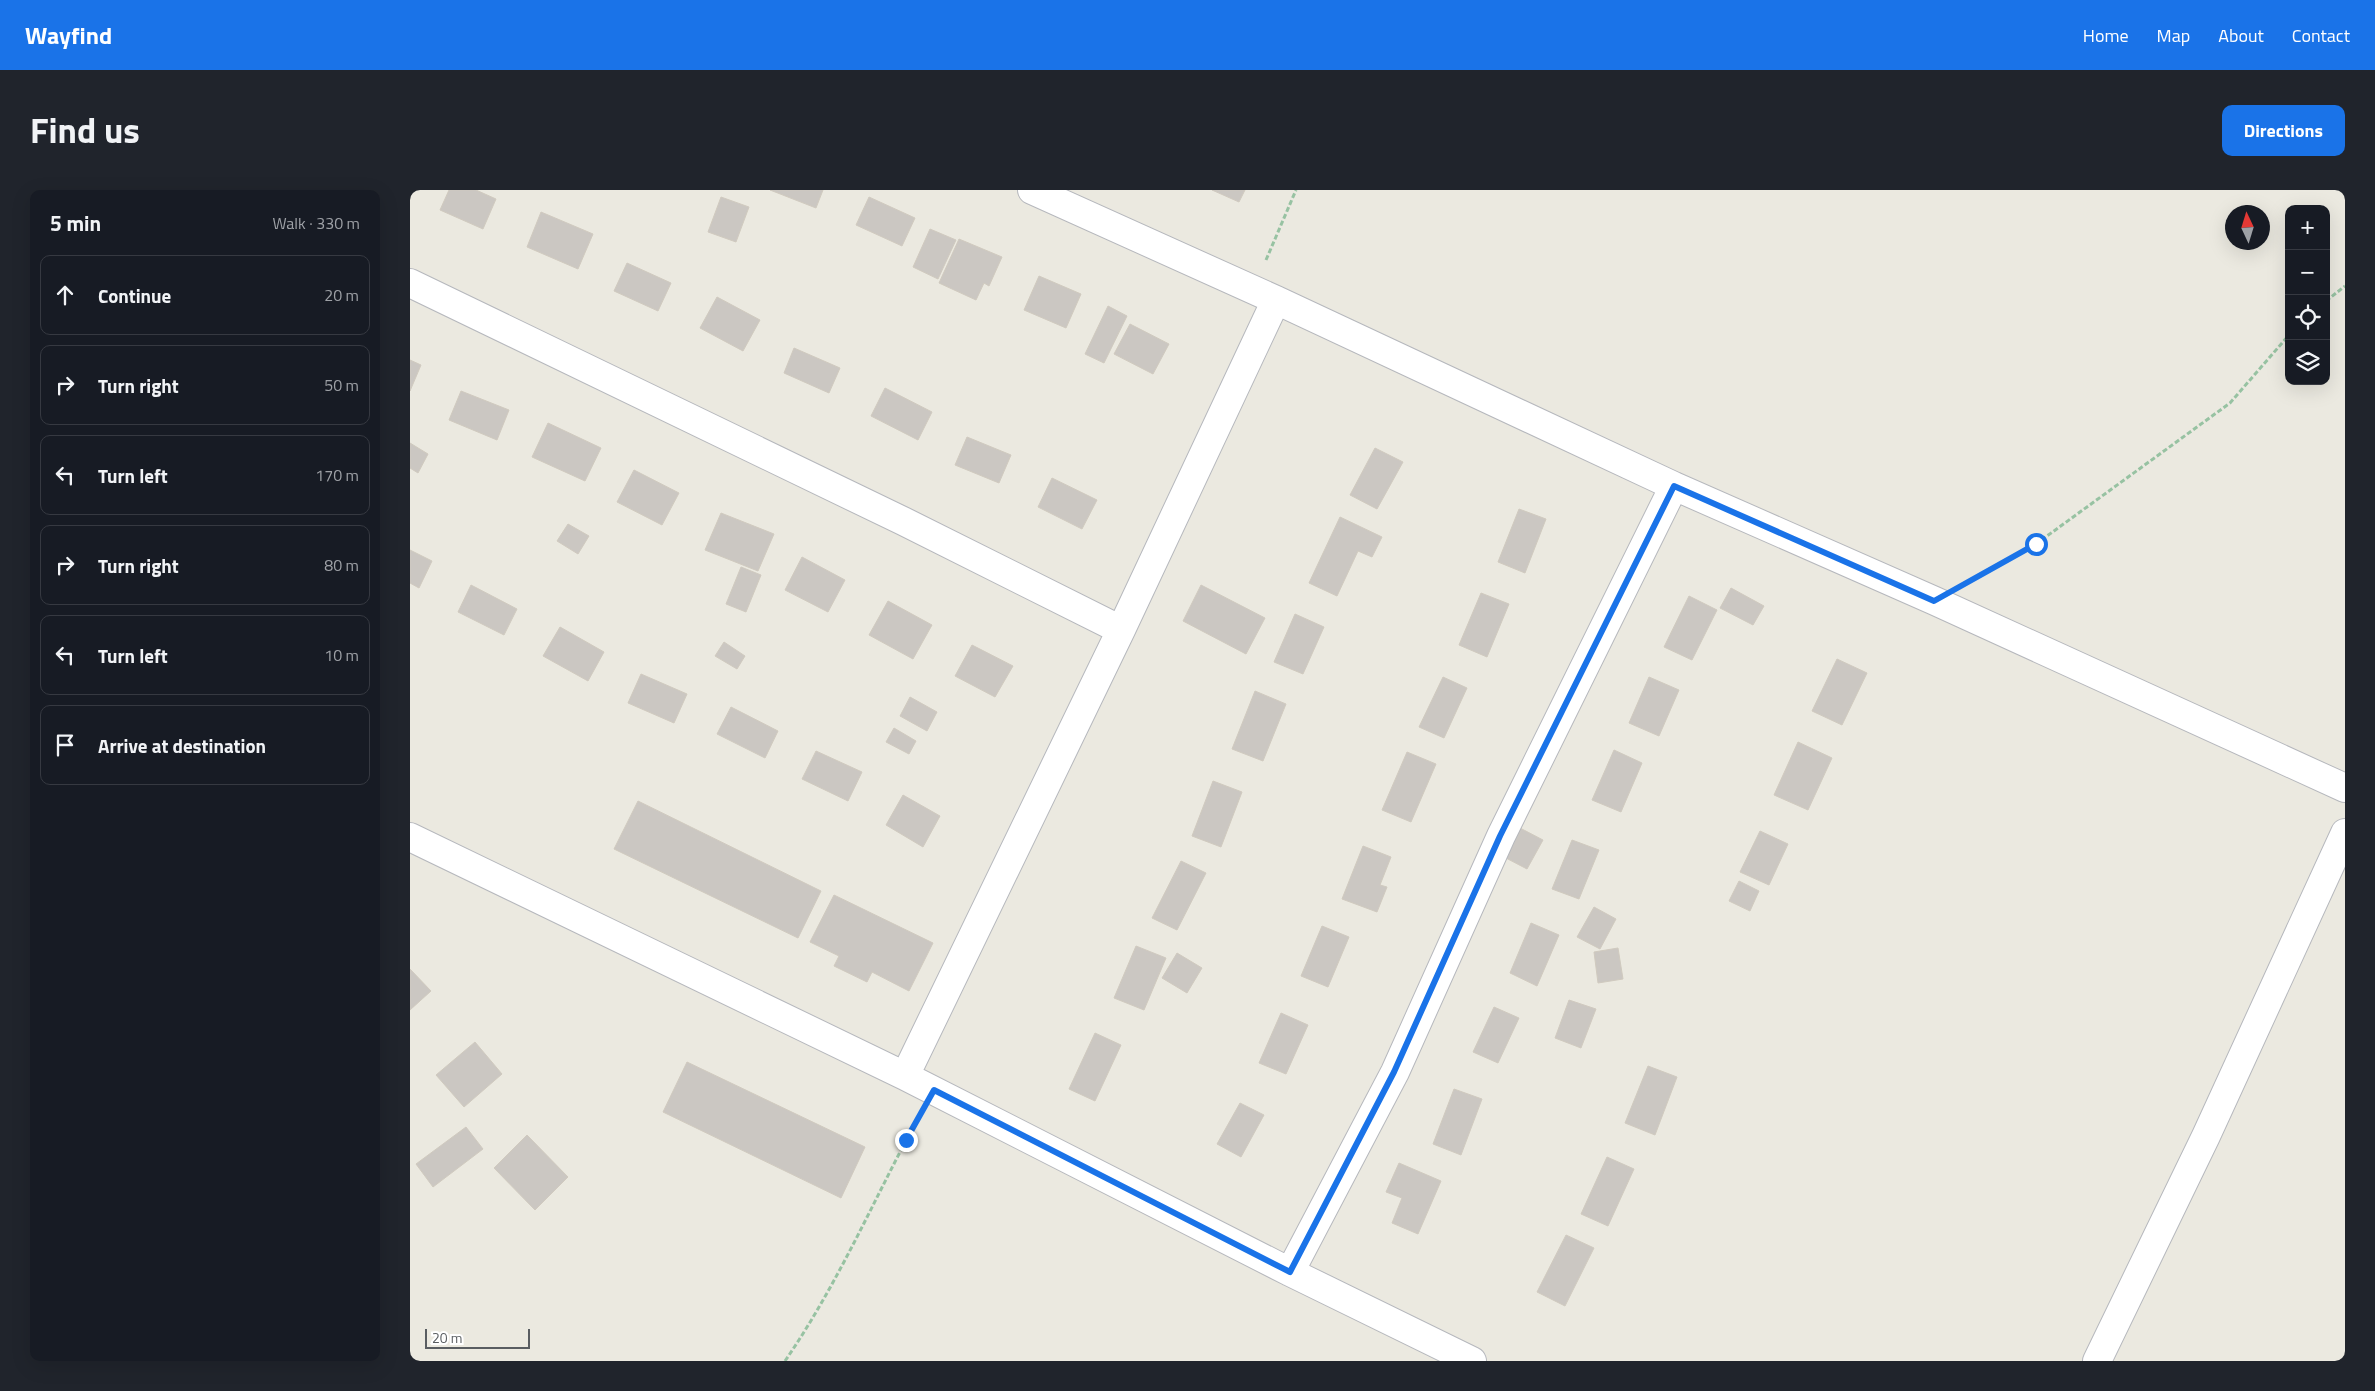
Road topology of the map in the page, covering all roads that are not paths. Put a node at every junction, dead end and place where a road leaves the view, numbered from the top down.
1 (1032, 190) edge
2 (410, 283) edge
3 (1264, 295) junction
4 (1674, 486) junction
5 (1120, 630) junction
6 (2345, 788) edge
7 (2345, 833) edge
8 (410, 837) edge
9 (904, 1076) junction
10 (1290, 1272) junction
11 (1472, 1361) edge
12 (2098, 1361) edge

1 - 3 street
2 - 5 street
3 - 4 street
3 - 5 street
4 - 6 street
4 - 10 street
5 - 9 street
7 - 12 street
8 - 9 street
9 - 10 street
10 - 11 street

